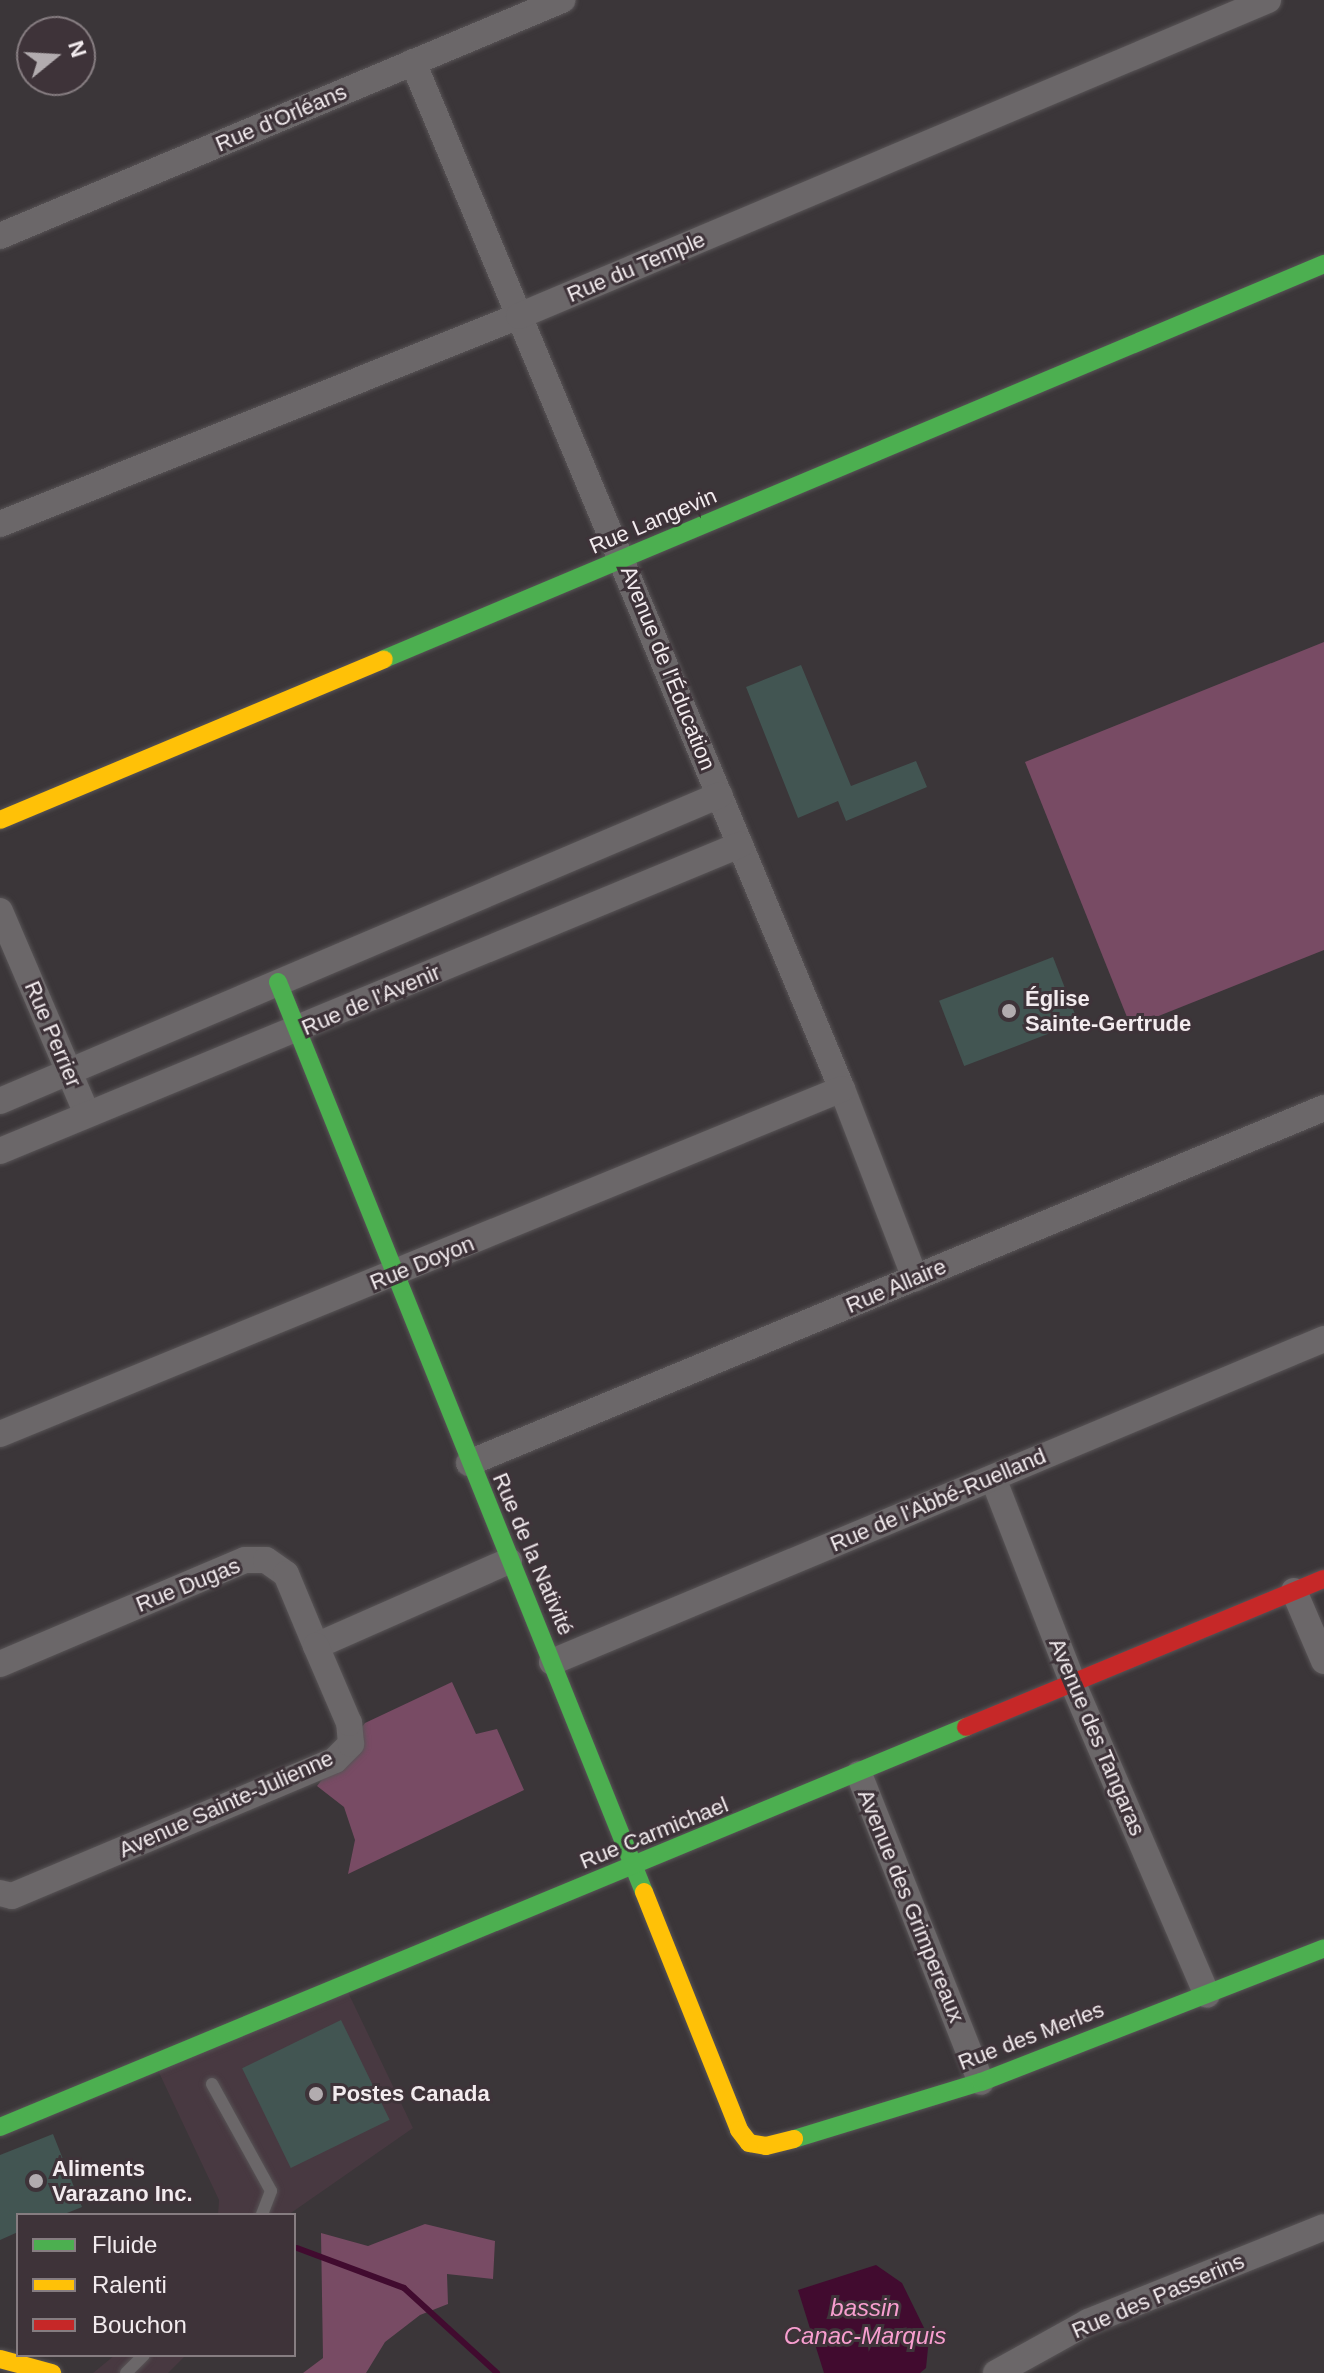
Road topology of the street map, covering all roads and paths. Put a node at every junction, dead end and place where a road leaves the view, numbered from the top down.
1 (562, 0) edge
2 (1268, 0) edge
3 (413, 62) junction
4 (0, 236) edge
5 (1324, 264) edge
6 (519, 316) junction
7 (0, 524) edge
8 (623, 559) junction
9 (720, 795) junction
10 (0, 820) edge
11 (740, 845) junction
12 (0, 911) edge
13 (278, 982) junction
14 (299, 1030) junction
15 (69, 1071) junction
16 (842, 1089) junction
17 (0, 1101) edge
18 (1324, 1108) edge
19 (87, 1114) junction
20 (0, 1151) edge
21 (396, 1274) junction
22 (915, 1278) junction
23 (1324, 1339) edge
24 (0, 1434) edge
25 (469, 1463) junction
26 (993, 1478) junction
27 (509, 1561) junction
28 (1324, 1579) edge
29 (1294, 1591) junction
30 (316, 1646) junction
31 (1324, 1661) edge
32 (552, 1662) junction
33 (0, 1664) edge
34 (1074, 1686) junction
35 (859, 1774) junction
36 (636, 1866) junction
37 (0, 1893) edge
38 (1324, 1948) edge
39 (1207, 1995) junction
40 (981, 2082) junction
41 (212, 2084) dead end
42 (0, 2127) edge
43 (749, 2143) joint
44 (263, 2213) edge
45 (1324, 2227) edge
46 (142, 2357) edge
47 (0, 2359) edge
48 (52, 2373) edge
49 (126, 2373) edge
50 (996, 2373) edge

1 - 3 street, Rue d'Orléans
2 - 6 street, Rue du Temple
3 - 4 street, Rue d'Orléans
3 - 6 street, Avenue de l'Éducation
5 - 8 street, Rue Langevin
6 - 7 street, Rue du Temple
6 - 8 street, Avenue de l'Éducation
8 - 9 street, Avenue de l'Éducation
8 - 10 street, Rue Langevin
9 - 11 street, Avenue de l'Éducation
9 - 13 street
11 - 14 street, Rue de l'Avenir
11 - 16 street, Avenue de l'Éducation
12 - 15 street, Rue Perrier
13 - 14 street, Rue de la Nativité
13 - 15 street
14 - 19 street, Rue de l'Avenir
14 - 21 street, Rue de la Nativité
15 - 17 street
15 - 19 street, Rue Perrier
16 - 21 street, Rue Doyon
16 - 22 street, Avenue de l'Éducation
18 - 22 street, Rue Allaire
19 - 20 street, Rue de l'Avenir
21 - 24 street, Rue Doyon
21 - 25 street, Rue de la Nativité
22 - 25 street, Rue Allaire
23 - 26 street, Rue de l'Abbé-Ruelland
25 - 27 street, Rue de la Nativité
26 - 32 street, Rue de l'Abbé-Ruelland
26 - 34 street, Avenue des Tangaras
27 - 30 street
27 - 32 street, Rue de la Nativité
28 - 29 street, Rue Carmichael
29 - 31 street
29 - 34 street, Rue Carmichael
30 - 33 street, Rue Dugas
30 - 37 street, Avenue Sainte-Julienne
32 - 36 street, Rue de la Nativité
34 - 35 street, Rue Carmichael
34 - 39 street, Avenue des Tangaras
35 - 36 street, Rue Carmichael
35 - 40 street, Avenue des Grimpereaux
36 - 42 street, Rue Carmichael
36 - 43 street, Rue de la Nativité
38 - 39 street, Rue des Merles
39 - 40 street, Rue des Merles
40 - 43 street, Rue des Merles
41 - 44 lane
45 - 50 street, Rue des Passerins
46 - 49 lane
47 - 48 street

